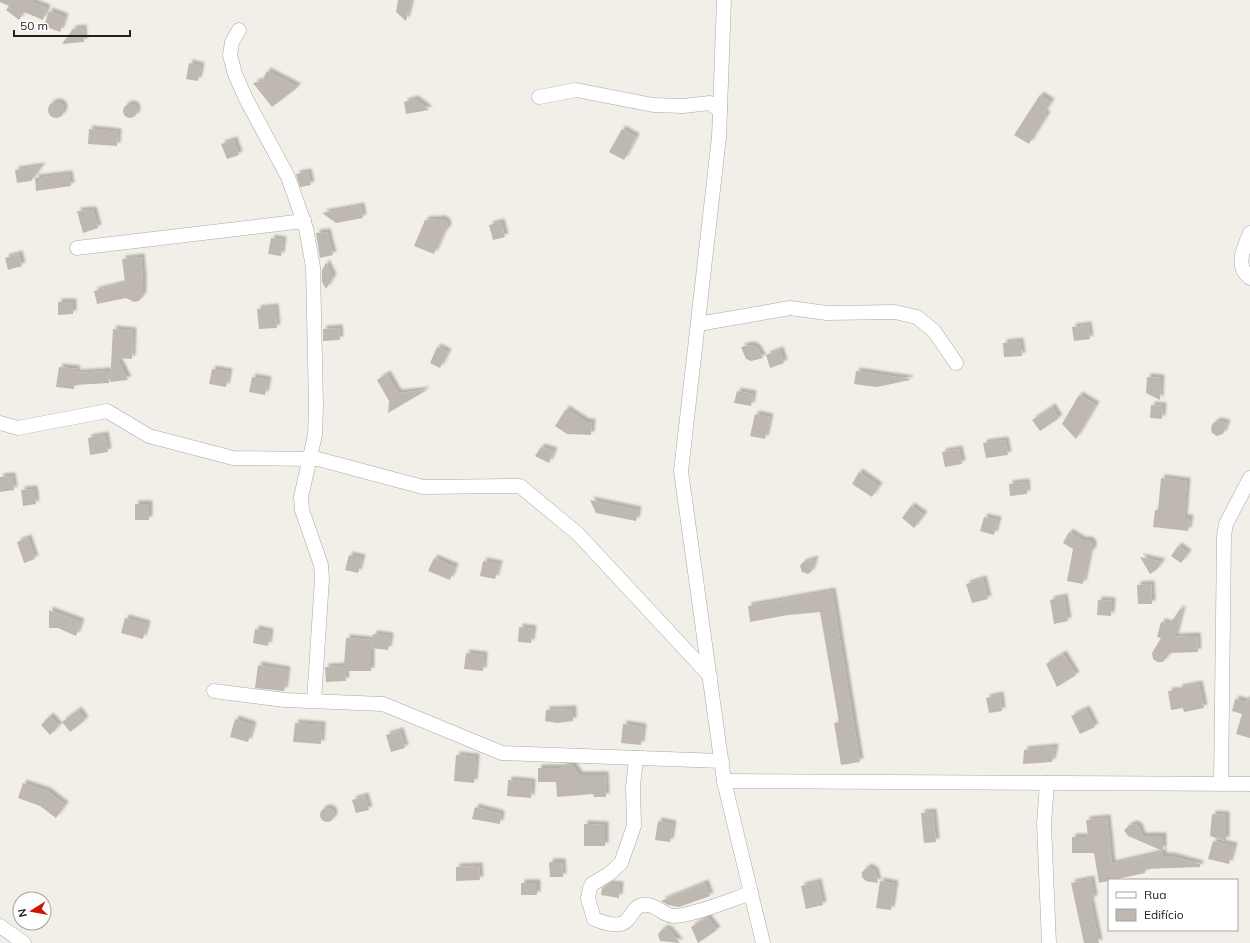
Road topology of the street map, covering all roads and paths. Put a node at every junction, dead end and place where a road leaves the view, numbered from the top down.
1 (724, 0) edge
2 (239, 30) dead end
3 (539, 97) dead end
4 (720, 111) junction
5 (304, 221) junction
6 (1250, 233) edge
7 (77, 248) dead end
8 (1250, 278) edge
9 (698, 324) junction
10 (956, 363) dead end
11 (0, 423) edge
12 (310, 459) junction
13 (1250, 478) edge
14 (710, 676) junction
15 (214, 691) dead end
16 (314, 701) junction
17 (636, 758) junction
18 (722, 761) junction
19 (724, 781) junction
20 (1047, 783) junction
21 (1221, 784) junction
22 (1250, 784) edge
23 (751, 893) junction
24 (0, 926) edge
25 (24, 943) edge
26 (763, 943) edge
27 (1049, 943) edge

1 - 4 street
2 - 5 street
3 - 4 street
4 - 9 street
5 - 7 street
5 - 12 street
6 - 8 street
9 - 10 street
9 - 14 street
11 - 12 street
12 - 14 street
12 - 16 street
13 - 21 street
14 - 18 street
15 - 16 street
16 - 17 street
17 - 18 street
17 - 23 street
18 - 19 street
19 - 20 street
19 - 23 street
20 - 21 street
20 - 27 street
21 - 22 street
23 - 26 street
24 - 25 street

